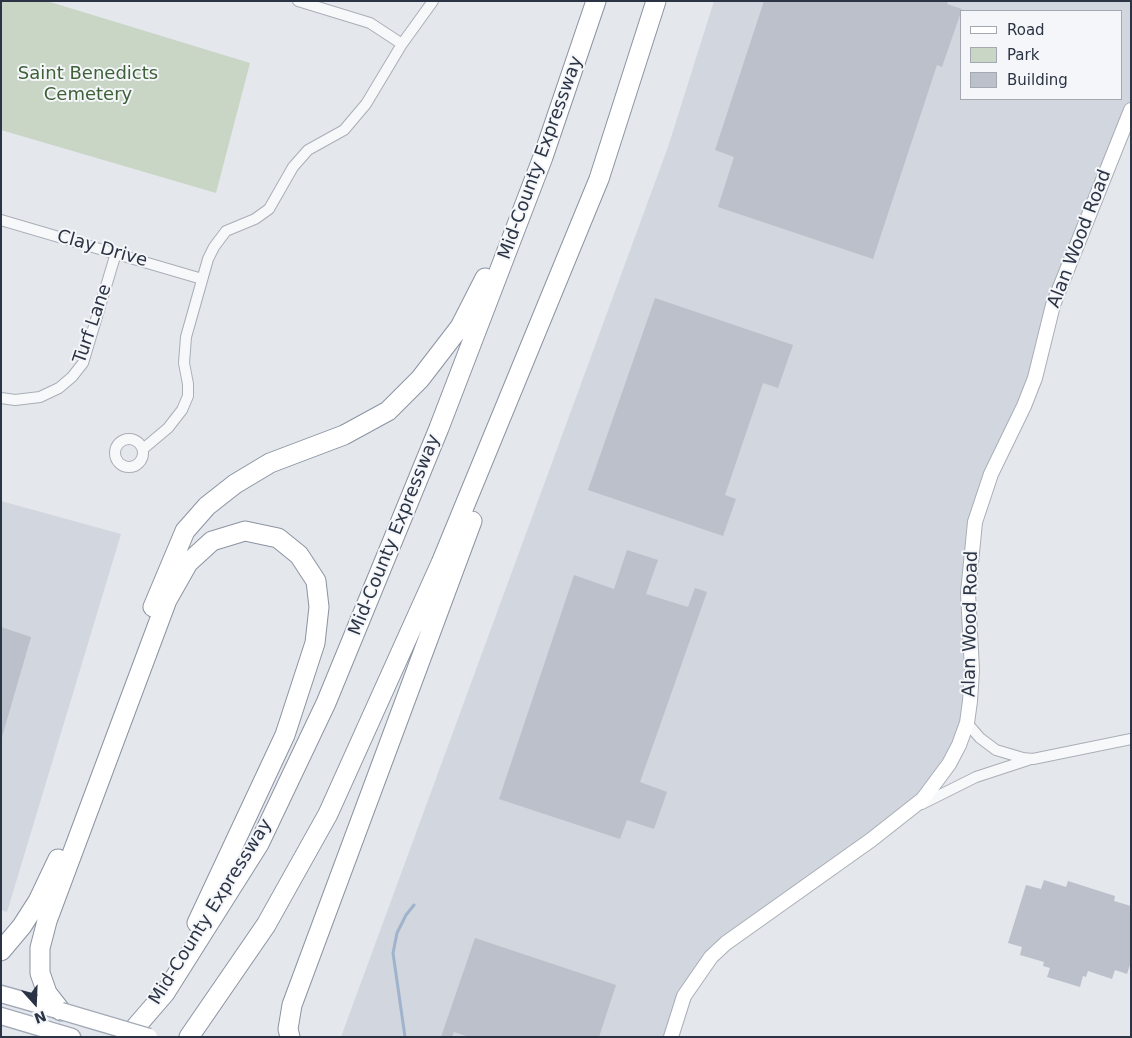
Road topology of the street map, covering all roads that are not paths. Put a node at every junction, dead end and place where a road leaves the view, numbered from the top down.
1 (433, 1) edge
2 (596, 1) edge
3 (656, 1) edge
4 (301, 2) edge
5 (402, 44) junction
6 (1131, 110) edge
7 (543, 157) junction
8 (600, 179) junction
9 (1, 220) edge
10 (116, 253) junction
11 (202, 279) junction
12 (1, 398) edge
13 (143, 449) dead end
14 (967, 723) junction
15 (1131, 740) edge
16 (1033, 759) junction
17 (900, 818) junction
18 (1, 951) edge
19 (165, 993) junction
20 (1, 994) edge
21 (61, 1011) junction
22 (1, 1016) edge
23 (72, 1037) edge
24 (127, 1037) edge
25 (149, 1037) edge
26 (189, 1037) edge
27 (290, 1037) edge
28 (672, 1037) edge

1 - 5 street
2 - 7 highway, Mid-County Expressway
3 - 8 highway
4 - 5 street
5 - 11 street
6 - 14 street, Alan Wood Road
7 - 18 highway
7 - 19 highway, Mid-County Expressway
8 - 26 highway
8 - 27 highway
9 - 10 street, Clay Drive
10 - 11 street, Clay Drive
10 - 12 street, Turf Lane
11 - 13 street
14 - 16 street
14 - 17 street, Alan Wood Road
15 - 16 street
16 - 17 street
17 - 28 street, Alan Wood Road
19 - 21 highway
19 - 24 highway, Mid-County Expressway
20 - 21 main road
21 - 25 main road, bridge
22 - 23 main road

